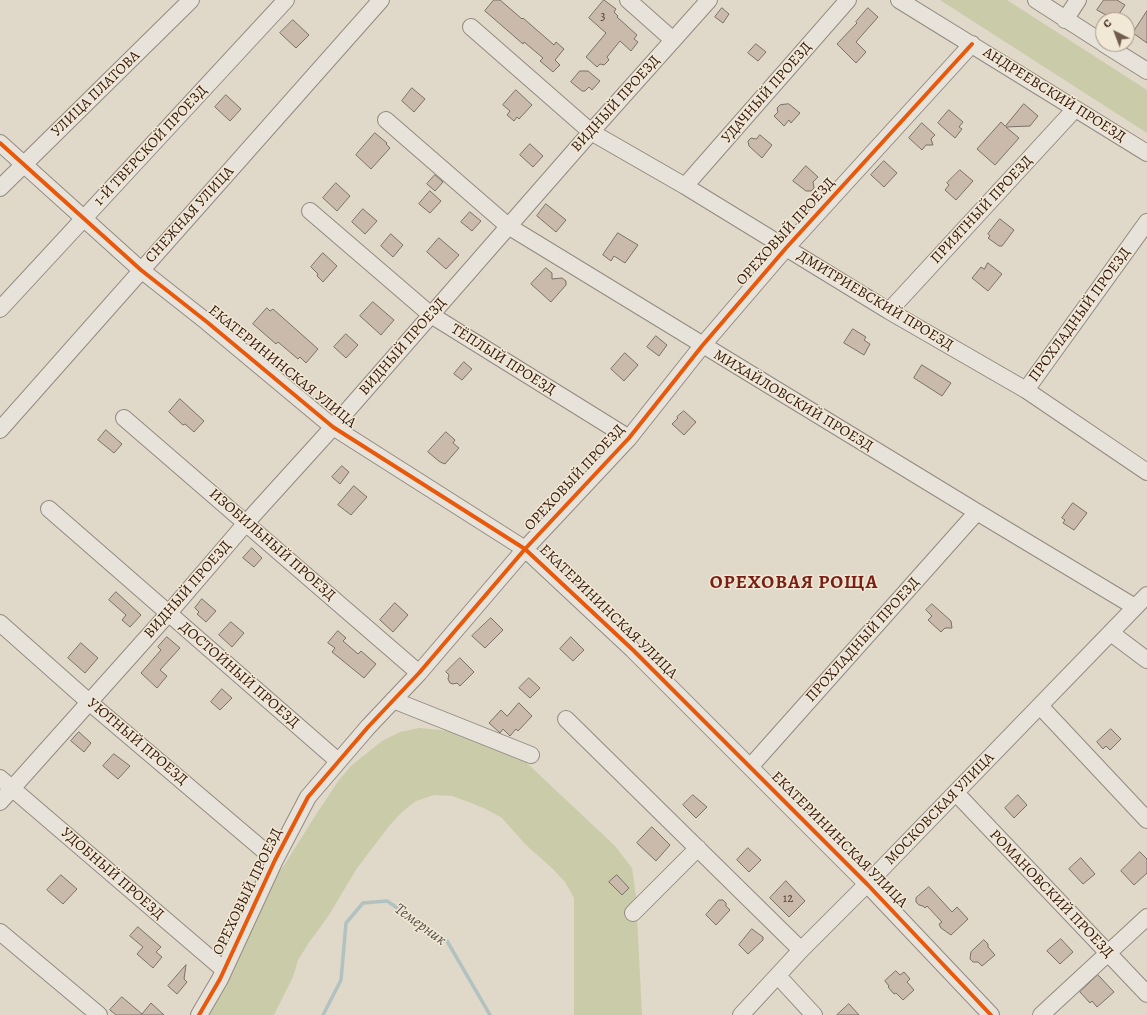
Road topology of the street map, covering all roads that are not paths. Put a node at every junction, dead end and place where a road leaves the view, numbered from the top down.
1 (191, 0) edge
2 (286, 0) edge
3 (381, 0) edge
4 (628, 0) edge
5 (710, 0) edge
6 (848, 0) edge
7 (899, 0) edge
8 (1036, 0) edge
9 (1078, 0) edge
10 (1065, 20) junction
11 (471, 27) dead end
12 (1095, 39) edge
13 (673, 40) junction
14 (972, 44) junction
15 (1116, 52) edge
16 (1147, 71) edge
17 (1075, 108) junction
18 (386, 120) dead end
19 (591, 132) junction
20 (0, 143) edge
21 (1147, 153) edge
22 (24, 164) junction
23 (685, 186) junction
24 (0, 188) edge
25 (310, 211) dead end
26 (84, 218) junction
27 (1147, 222) edge
28 (508, 226) junction
29 (786, 248) junction
30 (141, 270) junction
31 (0, 309) edge
32 (889, 311) junction
33 (431, 315) junction
34 (702, 346) junction
35 (1026, 390) junction
36 (124, 418) dead end
37 (334, 427) junction
38 (0, 430) edge
39 (630, 438) junction
40 (1147, 472) edge
41 (49, 509) dead end
42 (977, 512) junction
43 (246, 523) junction
44 (525, 549) junction
45 (1142, 603) edge
46 (168, 614) junction
47 (0, 622) edge
48 (1111, 633) junction
49 (1147, 660) edge
50 (419, 673) junction
51 (393, 700) junction
52 (89, 702) junction
53 (1040, 706) junction
54 (566, 719) dead end
55 (531, 756) dead end
56 (338, 761) junction
57 (750, 767) junction
58 (6, 783) edge
59 (956, 793) junction
60 (0, 802) edge
61 (1147, 820) edge
62 (698, 848) junction
63 (275, 860) junction
64 (867, 884) junction
65 (633, 913) dead end
66 (1147, 917) edge
67 (0, 932) edge
68 (801, 950) junction
69 (1108, 953) junction
70 (224, 970) junction
71 (778, 976) junction
72 (1147, 994) edge
73 (99, 1015) edge
74 (199, 1015) edge
75 (740, 1015) edge
76 (814, 1015) edge
77 (991, 1015) edge
78 (1041, 1015) edge

1 - 22 street, УЛИЦА ПЛАТОВА
2 - 26 street, 1-Й ТВЕРСКОЙ ПРОЕЗД
3 - 30 street, СНЕЖНАЯ УЛИЦА
4 - 13 street
5 - 13 street, ВИДНЫЙ ПРОЕЗД
6 - 23 street, УДАЧНЫЙ ПРОЕЗД
7 - 14 street, АНДРЕЕВСКИЙ ПРОЕЗД
8 - 10 street
9 - 10 street
10 - 12 street
11 - 19 street, ДМИТРИЕВСКИЙ ПРОЕЗД
13 - 19 street, ВИДНЫЙ ПРОЕЗД
14 - 17 street, АНДРЕЕВСКИЙ ПРОЕЗД
14 - 29 street, ОРЕХОВЫЙ ПРОЕЗД
15 - 16 street
17 - 21 street, АНДРЕЕВСКИЙ ПРОЕЗД
17 - 32 street, ПРИЯТНЫЙ ПРОЕЗД
18 - 28 street, МИХАЙЛОВСКИЙ ПРОЕЗД
19 - 23 street, ДМИТРИЕВСКИЙ ПРОЕЗД
19 - 28 street, ВИДНЫЙ ПРОЕЗД
20 - 22 street, ЕКАТЕРИНИНСКАЯ УЛИЦА
22 - 24 street, УЛИЦА ПЛАТОВА
22 - 26 street, ЕКАТЕРИНИНСКАЯ УЛИЦА
23 - 29 street, ДМИТРИЕВСКИЙ ПРОЕЗД
25 - 33 street, ТЁПЛЫЙ ПРОЕЗД
26 - 30 street, ЕКАТЕРИНИНСКАЯ УЛИЦА
26 - 31 street, 1-Й ТВЕРСКОЙ ПРОЕЗД
27 - 35 street, ПРОХЛАДНЫЙ ПРОЕЗД
28 - 33 street, ВИДНЫЙ ПРОЕЗД
28 - 34 street, МИХАЙЛОВСКИЙ ПРОЕЗД
29 - 32 street, ДМИТРИЕВСКИЙ ПРОЕЗД
29 - 34 street, ОРЕХОВЫЙ ПРОЕЗД
30 - 37 street, ЕКАТЕРИНИНСКАЯ УЛИЦА
30 - 38 street, СНЕЖНАЯ УЛИЦА
32 - 35 street, ДМИТРИЕВСКИЙ ПРОЕЗД
33 - 37 street, ВИДНЫЙ ПРОЕЗД
33 - 39 street, ТЁПЛЫЙ ПРОЕЗД
34 - 39 street, ОРЕХОВЫЙ ПРОЕЗД
34 - 42 street, МИХАЙЛОВСКИЙ ПРОЕЗД
35 - 40 street, ДМИТРИЕВСКИЙ ПРОЕЗД
36 - 43 street, ИЗОБИЛЬНЫЙ ПРОЕЗД
37 - 43 street, ВИДНЫЙ ПРОЕЗД
37 - 44 street, ЕКАТЕРИНИНСКАЯ УЛИЦА
39 - 44 street, ОРЕХОВЫЙ ПРОЕЗД
41 - 46 street, ДОСТОЙНЫЙ ПРОЕЗД
42 - 45 street, МИХАЙЛОВСКИЙ ПРОЕЗД
42 - 57 street, ПРОХЛАДНЫЙ ПРОЕЗД
43 - 46 street, ВИДНЫЙ ПРОЕЗД
43 - 50 street, ИЗОБИЛЬНЫЙ ПРОЕЗД
44 - 50 street, ОРЕХОВЫЙ ПРОЕЗД
44 - 57 street, ЕКАТЕРИНИНСКАЯ УЛИЦА
45 - 48 street, МОСКОВСКАЯ УЛИЦА
46 - 52 street, ВИДНЫЙ ПРОЕЗД
46 - 56 street, ДОСТОЙНЫЙ ПРОЕЗД
47 - 52 street, УЮТНЫЙ ПРОЕЗД
48 - 49 street
48 - 53 street, МОСКОВСКАЯ УЛИЦА
50 - 51 street, ОРЕХОВЫЙ ПРОЕЗД
51 - 55 street
51 - 56 street, ОРЕХОВЫЙ ПРОЕЗД
52 - 58 street, ВИДНЫЙ ПРОЕЗД
52 - 63 street, УЮТНЫЙ ПРОЕЗД
53 - 59 street, МОСКОВСКАЯ УЛИЦА
53 - 61 street
54 - 62 street
56 - 63 street, ОРЕХОВЫЙ ПРОЕЗД
57 - 64 street, ЕКАТЕРИНИНСКАЯ УЛИЦА
58 - 60 street, ВИДНЫЙ ПРОЕЗД
58 - 70 street, УДОБНЫЙ ПРОЕЗД
59 - 64 street, МОСКОВСКАЯ УЛИЦА
59 - 69 street, РОМАНОВСКИЙ ПРОЕЗД
62 - 65 street
62 - 68 street
63 - 70 street, ОРЕХОВЫЙ ПРОЕЗД
64 - 68 street, МОСКОВСКАЯ УЛИЦА
64 - 77 street, ЕКАТЕРИНИНСКАЯ УЛИЦА
66 - 69 street
67 - 73 street
68 - 71 street, МОСКОВСКАЯ УЛИЦА
69 - 72 street, РОМАНОВСКИЙ ПРОЕЗД
69 - 78 street
70 - 74 street, ОРЕХОВЫЙ ПРОЕЗД
71 - 75 street, МОСКОВСКАЯ УЛИЦА
71 - 76 street

